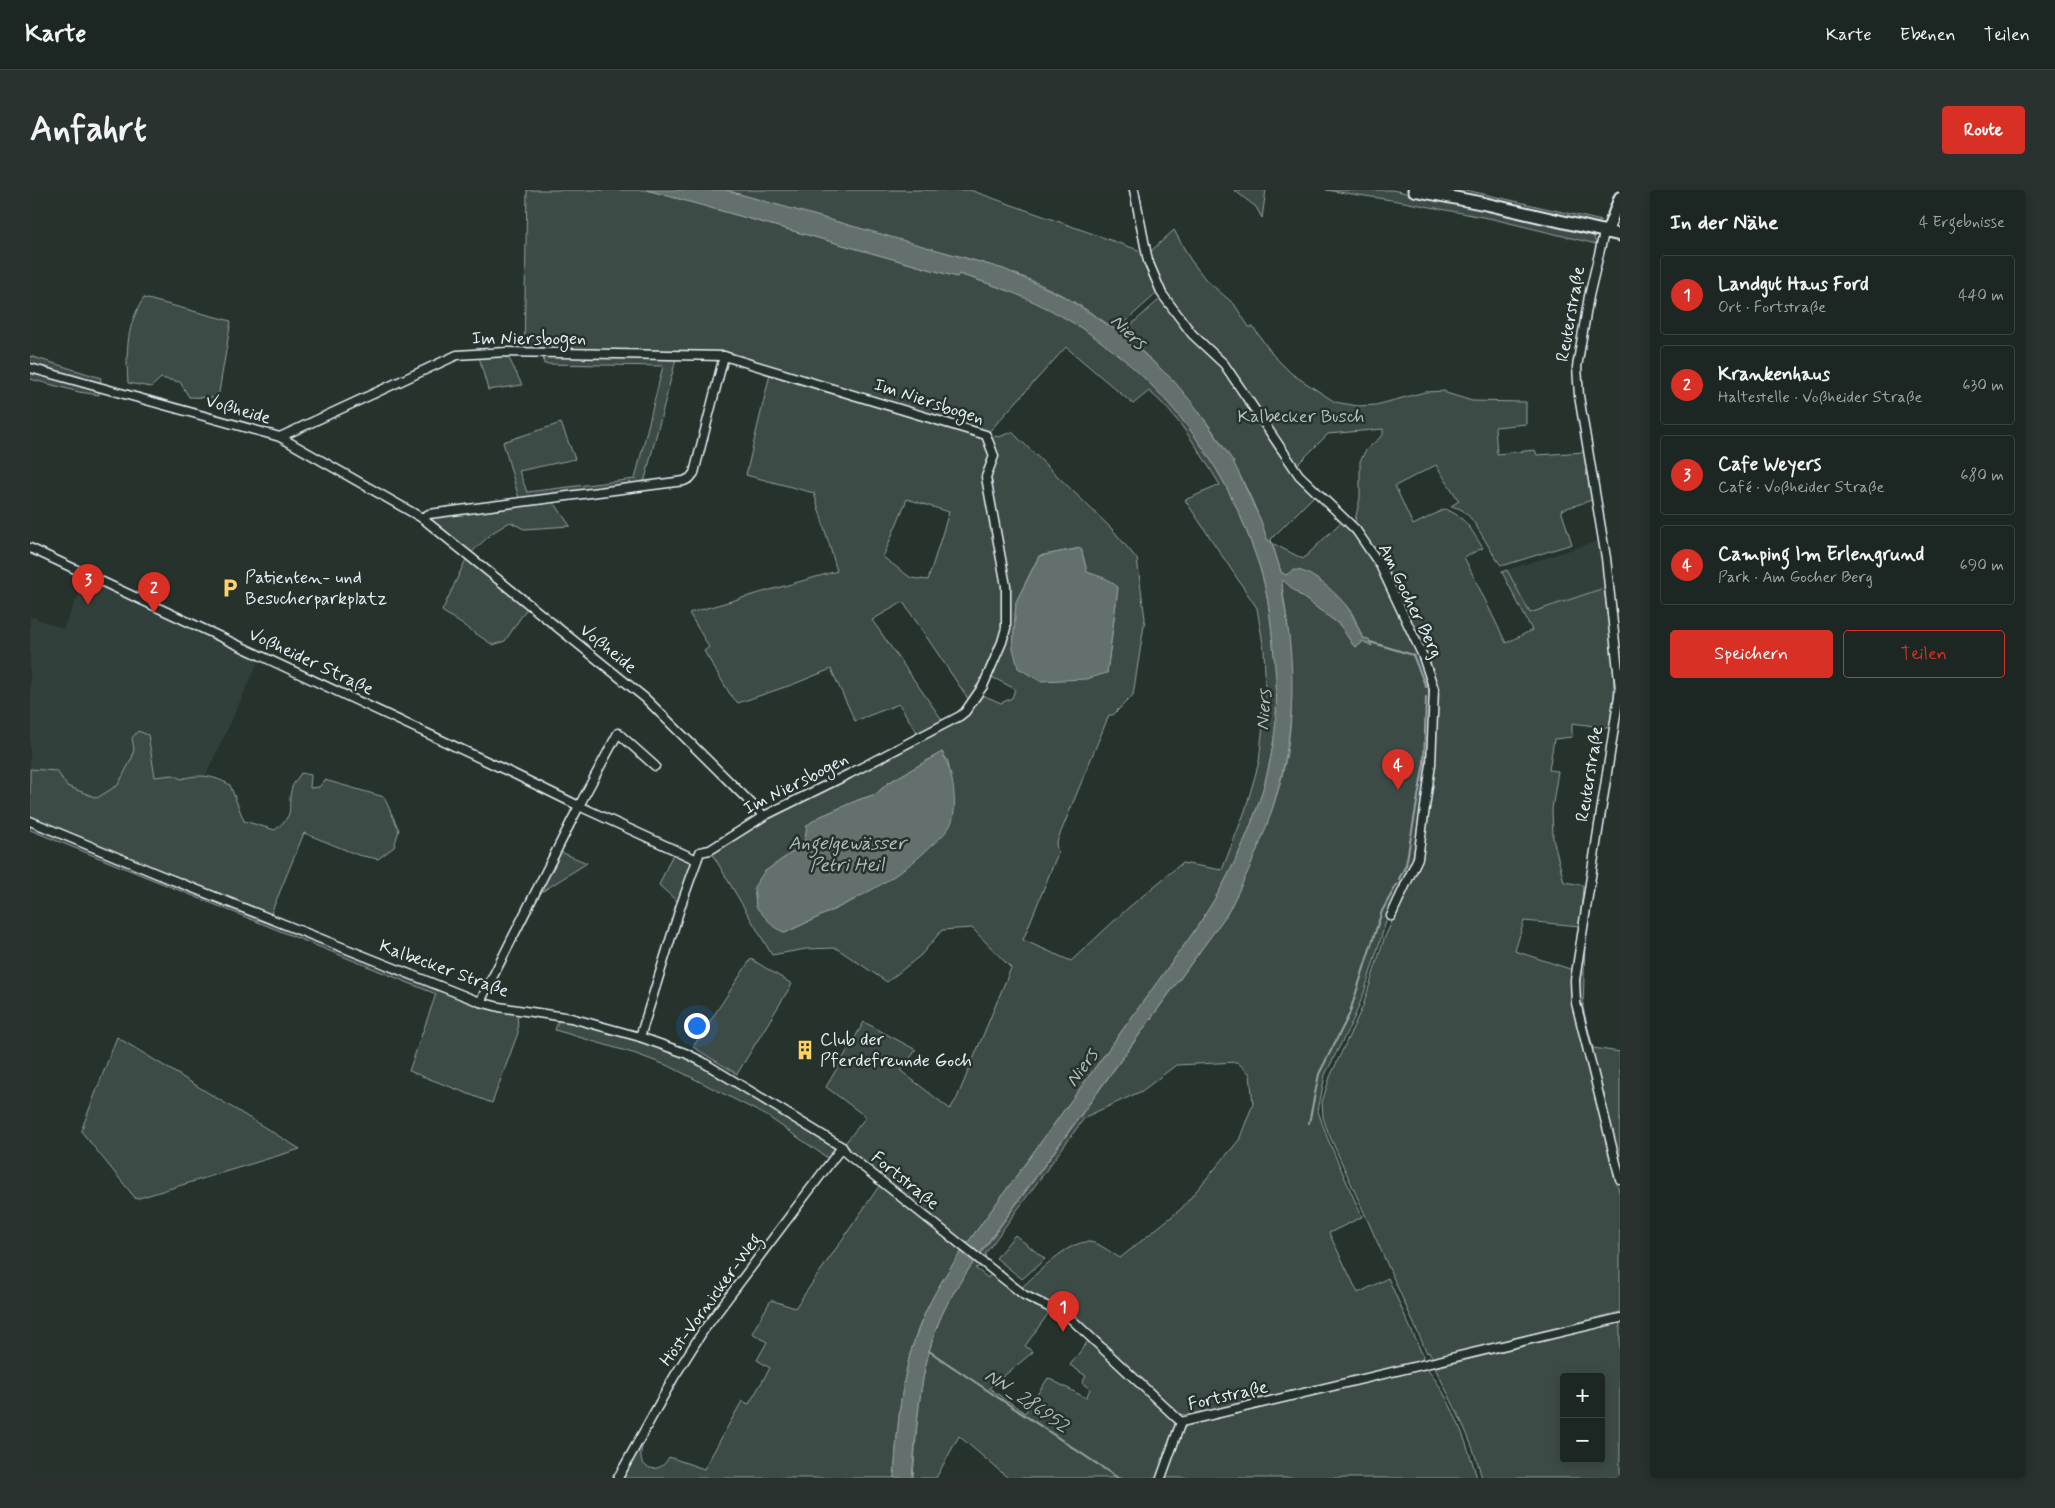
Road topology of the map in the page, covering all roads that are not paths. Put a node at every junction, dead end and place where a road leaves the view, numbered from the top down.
1 (1134, 190) edge
2 (1414, 190) edge
3 (1620, 197) edge
4 (1607, 232) junction
5 (1620, 235) edge
6 (724, 356) junction
7 (30, 368) edge
8 (280, 437) junction
9 (422, 518) junction
10 (30, 548) edge
11 (655, 766) dead end
12 (578, 806) junction
13 (764, 816) junction
14 (30, 821) edge
15 (697, 860) junction
16 (1391, 916) dead end
17 (480, 1002) junction
18 (640, 1038) junction
19 (842, 1147) junction
20 (1620, 1179) edge
21 (1620, 1318) edge
22 (1181, 1422) junction
23 (618, 1478) edge
24 (1161, 1478) edge

1 - 16 street, Am Gocher Berg
2 - 4 main road
3 - 4 street, Reuterstraße
4 - 5 main road
4 - 20 street, Reuterstraße
6 - 8 street, Im Niersbogen
6 - 9 street
6 - 13 street, Im Niersbogen
7 - 8 street, Voßheide
8 - 9 street, Voßheide
9 - 13 street, Voßheide
10 - 12 street, Voßheider Straße
11 - 12 street
12 - 15 street, Voßheider Straße
12 - 17 street
13 - 15 street, Im Niersbogen
14 - 17 street, Kalbecker Straße
15 - 18 street
17 - 18 street, Kalbecker Straße
18 - 19 street, Kalbecker Straße
19 - 22 street, Fortstraße
19 - 23 street, Höst-Vornicker-Weg
21 - 22 street, Fortstraße
22 - 24 street

